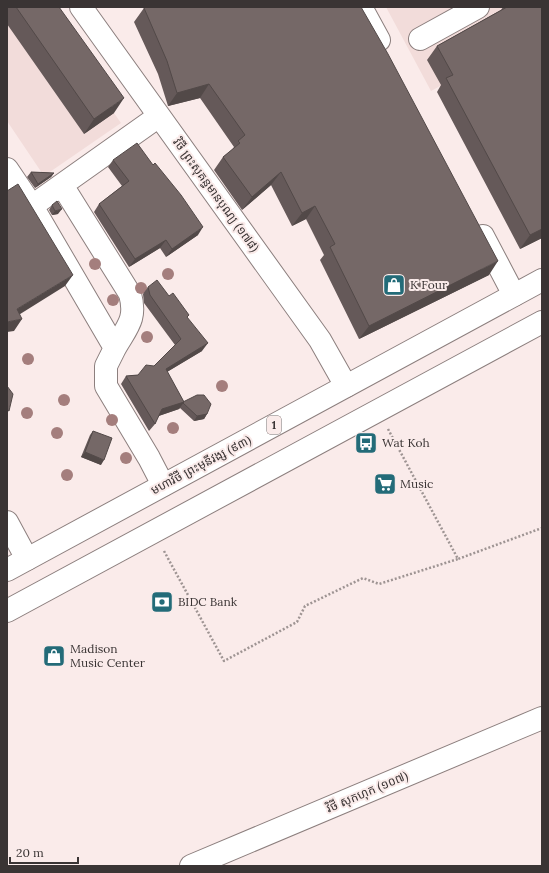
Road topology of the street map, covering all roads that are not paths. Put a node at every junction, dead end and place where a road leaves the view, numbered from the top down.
1 (81, 7) edge
2 (361, 7) edge
3 (478, 7) edge
4 (420, 39) dead end
5 (387, 56) edge
6 (159, 116) junction
7 (7, 169) edge
8 (62, 185) junction
9 (32, 206) junction
10 (473, 218) edge
11 (542, 280) edge
12 (514, 295) junction
13 (542, 322) edge
14 (115, 348) junction
15 (346, 386) junction
16 (163, 485) junction
17 (7, 522) edge
18 (27, 559) junction
19 (7, 570) edge
20 (7, 611) edge
21 (542, 718) edge
22 (191, 866) edge

1 - 6 main road, វិថី ព្រះសុគន្ធមានបុណ្យ (១៧៨)
2 - 5 main road
3 - 4 main road
6 - 8 main road
6 - 15 main road, វិថី ព្រះសុគន្ធមានបុណ្យ (១៧៨)
7 - 9 main road
8 - 9 main road
8 - 14 main road
9 - 14 main road
10 - 12 main road
11 - 12 main road, មហាវិថី ព្រះមុនីវង្ស (៩៣) / 1
12 - 15 main road, មហាវិថី ព្រះមុនីវង្ស (៩៣) / 1
13 - 20 main road
14 - 16 main road
15 - 16 main road, មហាវិថី ព្រះមុនីវង្ស (៩៣) / 1
16 - 18 main road, មហាវិថី ព្រះមុនីវង្ស (៩៣) / 1
17 - 18 main road
18 - 19 main road, មហាវិថី ព្រះមុនីវង្ស (៩៣) / 1
21 - 22 main road, វិថី សុកហុក (១០៧)

